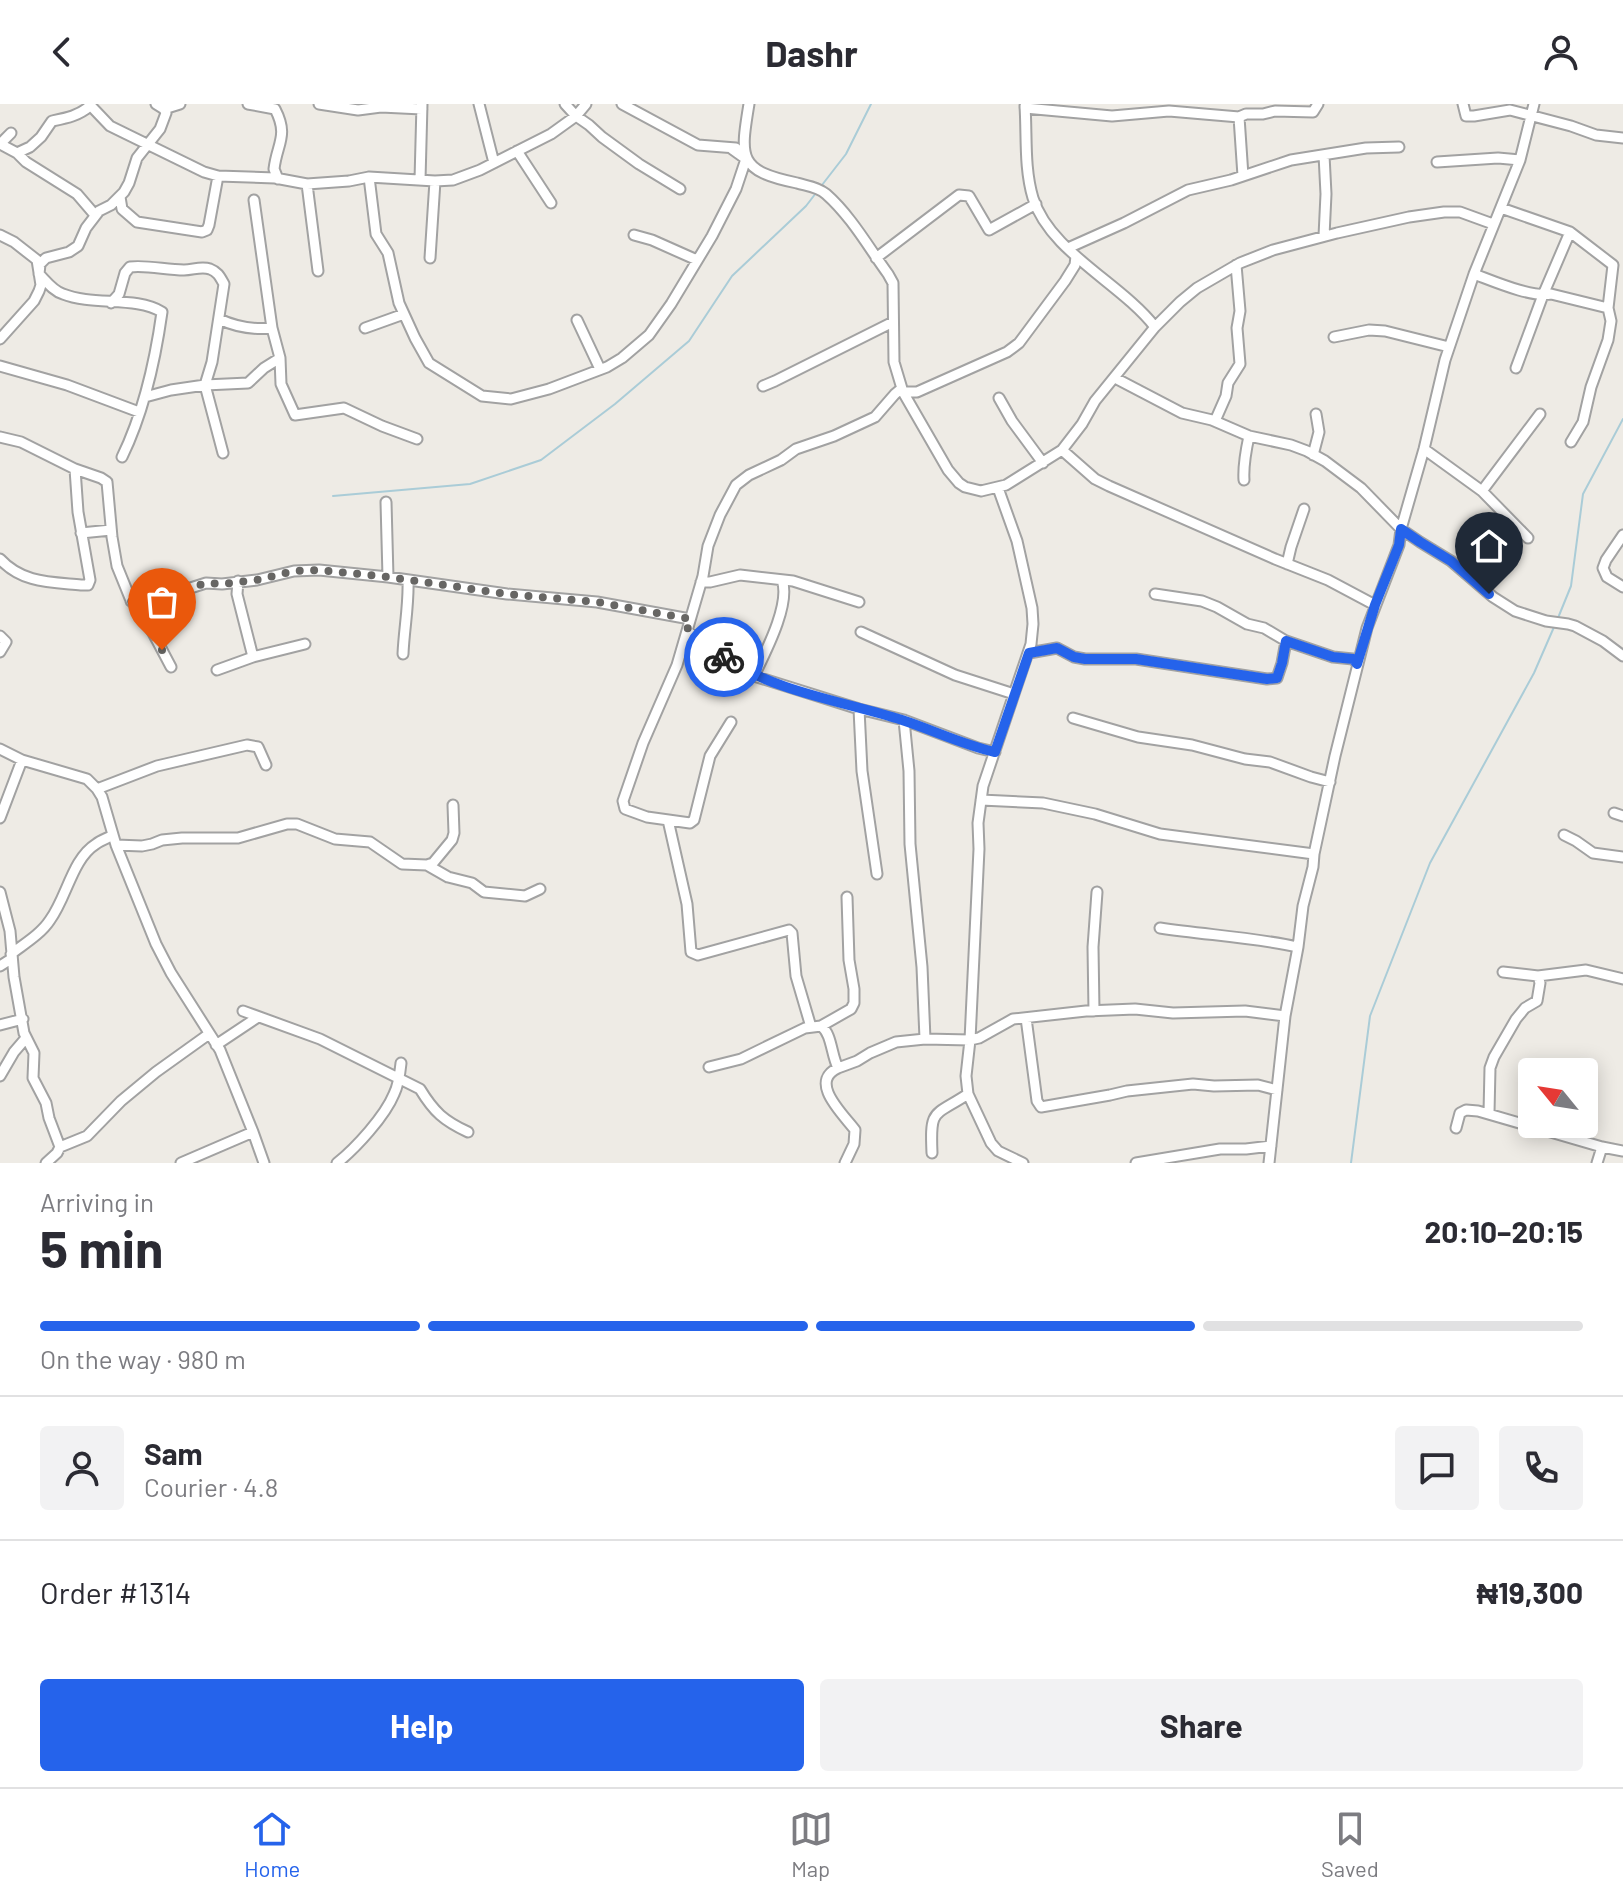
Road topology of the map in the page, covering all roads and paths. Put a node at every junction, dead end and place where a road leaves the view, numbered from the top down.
1 (180, 104) edge
2 (248, 104) edge
3 (319, 104) edge
4 (479, 104) edge
5 (565, 104) edge
6 (586, 104) edge
7 (622, 104) edge
8 (749, 104) edge
9 (1318, 104) edge
10 (1463, 104) edge
11 (1534, 104) edge
12 (89, 105) edge
13 (279, 106) edge
14 (1025, 106) edge
15 (422, 107) edge
16 (164, 108) edge
17 (1245, 112) edge
18 (576, 116) junction
19 (1530, 117) junction
20 (11, 133) dead end
21 (1623, 138) edge
22 (0, 144) edge
23 (149, 145) junction
24 (738, 147) junction
25 (1399, 147) dead end
26 (517, 151) junction
27 (17, 153) junction
28 (1324, 155) junction
29 (746, 159) junction
30 (1520, 160) junction
31 (1437, 162) dead end
32 (494, 163) junction
33 (218, 176) junction
34 (1243, 176) junction
35 (369, 177) junction
36 (278, 179) junction
37 (420, 180) junction
38 (435, 181) junction
39 (307, 184) junction
40 (680, 189) dead end
41 (120, 197) junction
42 (254, 200) dead end
43 (551, 203) dead end
44 (1036, 204) junction
45 (1501, 208) junction
46 (95, 215) junction
47 (1493, 224) junction
48 (1570, 232) junction
49 (0, 235) edge
50 (634, 235) dead end
51 (1324, 236) junction
52 (1068, 248) junction
53 (1076, 256) junction
54 (430, 258) dead end
55 (876, 258) junction
56 (697, 260) junction
57 (1236, 265) junction
58 (318, 271) dead end
59 (39, 274) junction
60 (1474, 274) junction
61 (1543, 295) junction
62 (111, 303) junction
63 (1608, 308) junction
64 (404, 314) junction
65 (219, 319) junction
66 (577, 320) dead end
67 (893, 322) junction
68 (1155, 327) junction
69 (272, 328) junction
70 (365, 328) dead end
71 (1334, 337) dead end
72 (0, 339) edge
73 (1449, 347) junction
74 (280, 358) junction
75 (0, 366) edge
76 (1516, 368) dead end
77 (600, 369) junction
78 (1115, 378) junction
79 (205, 385) junction
80 (763, 386) dead end
81 (902, 391) junction
82 (145, 397) junction
83 (999, 398) dead end
84 (139, 412) junction
85 (1316, 414) dead end
86 (1540, 414) dead end
87 (1215, 421) junction
88 (1249, 436) junction
89 (0, 437) edge
90 (417, 439) dead end
91 (1571, 442) dead end
92 (1424, 449) junction
93 (1062, 450) junction
94 (223, 453) dead end
95 (1313, 455) junction
96 (122, 457) dead end
97 (1043, 463) junction
98 (75, 469) junction
99 (1244, 480) dead end
100 (998, 488) junction
101 (1482, 491) junction
102 (386, 502) dead end
103 (1304, 509) dead end
104 (1401, 529) junction
105 (111, 530) junction
106 (81, 533) junction
107 (1623, 535) edge
108 (1528, 538) dead end
109 (0, 559) edge
110 (1287, 564) junction
111 (388, 577) junction
112 (408, 580) junction
113 (782, 580) junction
114 (238, 581) junction
115 (701, 582) junction
116 (1623, 587) edge
117 (1155, 594) dead end
118 (131, 601) junction
119 (859, 602) dead end
120 (1375, 605) junction
121 (690, 619) junction
122 (687, 631) junction
123 (861, 632) dead end
124 (0, 636) edge
125 (1286, 641) junction
126 (305, 644) dead end
127 (0, 652) edge
128 (1029, 653) junction
129 (403, 654) dead end
130 (1623, 656) edge
131 (253, 657) junction
132 (1357, 664) junction
133 (171, 667) dead end
134 (217, 670) dead end
135 (754, 676) junction
136 (1014, 694) junction
137 (859, 709) junction
138 (1073, 718) dead end
139 (904, 720) junction
140 (731, 722) dead end
141 (0, 749) edge
142 (995, 752) junction
143 (22, 760) junction
144 (266, 765) dead end
145 (1330, 782) junction
146 (97, 789) junction
147 (981, 800) junction
148 (453, 805) dead end
149 (0, 818) edge
150 (668, 820) junction
151 (1564, 835) dead end
152 (115, 840) junction
153 (1314, 854) junction
154 (1623, 857) edge
155 (427, 865) junction
156 (877, 874) dead end
157 (540, 889) dead end
158 (0, 892) edge
159 (1097, 892) dead end
160 (847, 897) dead end
161 (1160, 928) dead end
162 (1298, 947) junction
163 (11, 956) junction
164 (0, 966) edge
165 (1503, 972) dead end
166 (1538, 976) junction
167 (1623, 979) edge
168 (243, 1011) dead end
169 (1094, 1011) junction
170 (1285, 1016) junction
171 (258, 1017) junction
172 (1026, 1018) junction
173 (23, 1019) junction
174 (0, 1025) edge
175 (816, 1026) junction
176 (209, 1034) junction
177 (26, 1038) junction
178 (925, 1039) junction
179 (970, 1040) junction
180 (216, 1045) junction
181 (401, 1063) dead end
182 (709, 1067) dead end
183 (838, 1068) junction
184 (0, 1076) edge
185 (399, 1079) junction
186 (1277, 1090) junction
187 (968, 1094) junction
188 (1489, 1113) junction
189 (1456, 1128) dead end
190 (253, 1132) junction
191 (468, 1132) dead end
192 (1271, 1146) junction
193 (60, 1147) junction
194 (1602, 1147) junction
195 (1623, 1151) edge
196 (932, 1153) dead end
197 (46, 1163) edge
198 (181, 1163) edge
199 (264, 1163) edge
200 (337, 1163) edge
201 (845, 1163) edge
202 (1023, 1163) edge
203 (1136, 1163) edge
204 (1269, 1163) edge
205 (1597, 1163) edge

1 - 16 street
2 - 13 street
3 - 15 street
4 - 32 street
5 - 18 street
6 - 18 street
7 - 24 street
8 - 24 street
9 - 17 street
10 - 19 street
11 - 19 street
12 - 23 street
12 - 27 street
13 - 36 street
14 - 17 street
14 - 44 street
15 - 37 street
16 - 23 street
17 - 34 street
18 - 26 street
18 - 40 street
19 - 21 street
19 - 30 street
20 - 22 street
22 - 27 street
23 - 33 street
23 - 41 street
24 - 29 street
25 - 28 street
26 - 32 street
26 - 43 street
27 - 46 street
28 - 34 street
28 - 51 street
29 - 55 street
29 - 56 street
30 - 31 street
30 - 45 street
32 - 38 street
33 - 36 street
33 - 41 street
34 - 52 street
35 - 37 street
35 - 39 street
35 - 64 street
36 - 39 street
37 - 38 street
38 - 54 street
39 - 58 street
41 - 46 street
42 - 69 street
44 - 52 street
44 - 55 street
45 - 47 street
45 - 48 street
46 - 59 street
47 - 51 street
47 - 60 street
48 - 61 street
48 - 63 street
49 - 59 street
50 - 56 street
51 - 57 street
52 - 53 street
53 - 68 street
53 - 81 street
55 - 67 street
56 - 77 street
57 - 68 street
57 - 87 street
59 - 62 street
59 - 72 street
60 - 61 street
60 - 73 street
61 - 63 street
61 - 76 street
62 - 65 street
62 - 82 street
63 - 91 street
64 - 70 street
64 - 77 street
65 - 69 street
65 - 79 street
66 - 77 street
67 - 80 street
67 - 81 street
68 - 78 street
69 - 74 street
71 - 73 street
73 - 92 street
74 - 79 street
74 - 90 street
75 - 84 street
78 - 87 street
78 - 93 street
79 - 82 street
79 - 94 street
81 - 100 street
81 - 115 street
82 - 84 street
83 - 97 street
84 - 96 street
85 - 95 street
86 - 101 street
87 - 88 street
88 - 95 street
88 - 99 street
89 - 98 street
92 - 101 street
92 - 104 street
93 - 97 street
93 - 110 street
95 - 104 street
97 - 100 street
98 - 105 street
98 - 106 street
100 - 128 street
101 - 108 street
102 - 111 street
103 - 110 street
104 - 120 street
104 - 130 street
105 - 106 street
105 - 118 street
106 - 109 street
107 - 116 street
110 - 120 street
111 - 112 street
111 - 114 street
112 - 121 street
112 - 129 street
113 - 115 street
113 - 119 street
113 - 135 street
114 - 118 street
114 - 131 street
115 - 121 street
117 - 125 street
118 - 133 street
120 - 132 street
121 - 122 street
122 - 135 street
122 - 150 street
123 - 136 street
124 - 127 street
125 - 128 street
125 - 132 street
126 - 131 street
128 - 136 street
131 - 134 street
132 - 145 street
135 - 137 street
136 - 142 street
137 - 139 street
137 - 156 street
138 - 145 street
139 - 142 street
139 - 178 street
140 - 150 street
141 - 143 street
142 - 147 street
143 - 146 street
143 - 149 street
144 - 146 street
145 - 153 street
146 - 152 street
147 - 153 street
147 - 179 street
148 - 155 street
150 - 175 street
151 - 154 street
152 - 155 street
152 - 163 street
152 - 176 street
153 - 162 street
155 - 157 street
158 - 163 street
159 - 169 street
160 - 175 street
161 - 162 street
162 - 170 street
163 - 164 street
163 - 173 street
165 - 166 street
166 - 167 street
166 - 188 street
168 - 171 street
169 - 170 street
169 - 172 street
170 - 186 street
171 - 180 street
171 - 185 street
172 - 179 street
172 - 186 street
173 - 174 street
173 - 177 street
175 - 182 street
175 - 183 street
176 - 180 street
176 - 193 street
177 - 184 street
177 - 193 street
178 - 179 street
178 - 183 street
179 - 187 street
180 - 190 street
181 - 185 street
183 - 201 street
185 - 191 street
185 - 200 street
186 - 192 street
187 - 196 street
187 - 202 street
188 - 189 street
188 - 194 street
190 - 198 street
190 - 199 street
192 - 203 street
192 - 204 street
193 - 197 street
194 - 195 street
194 - 205 street

